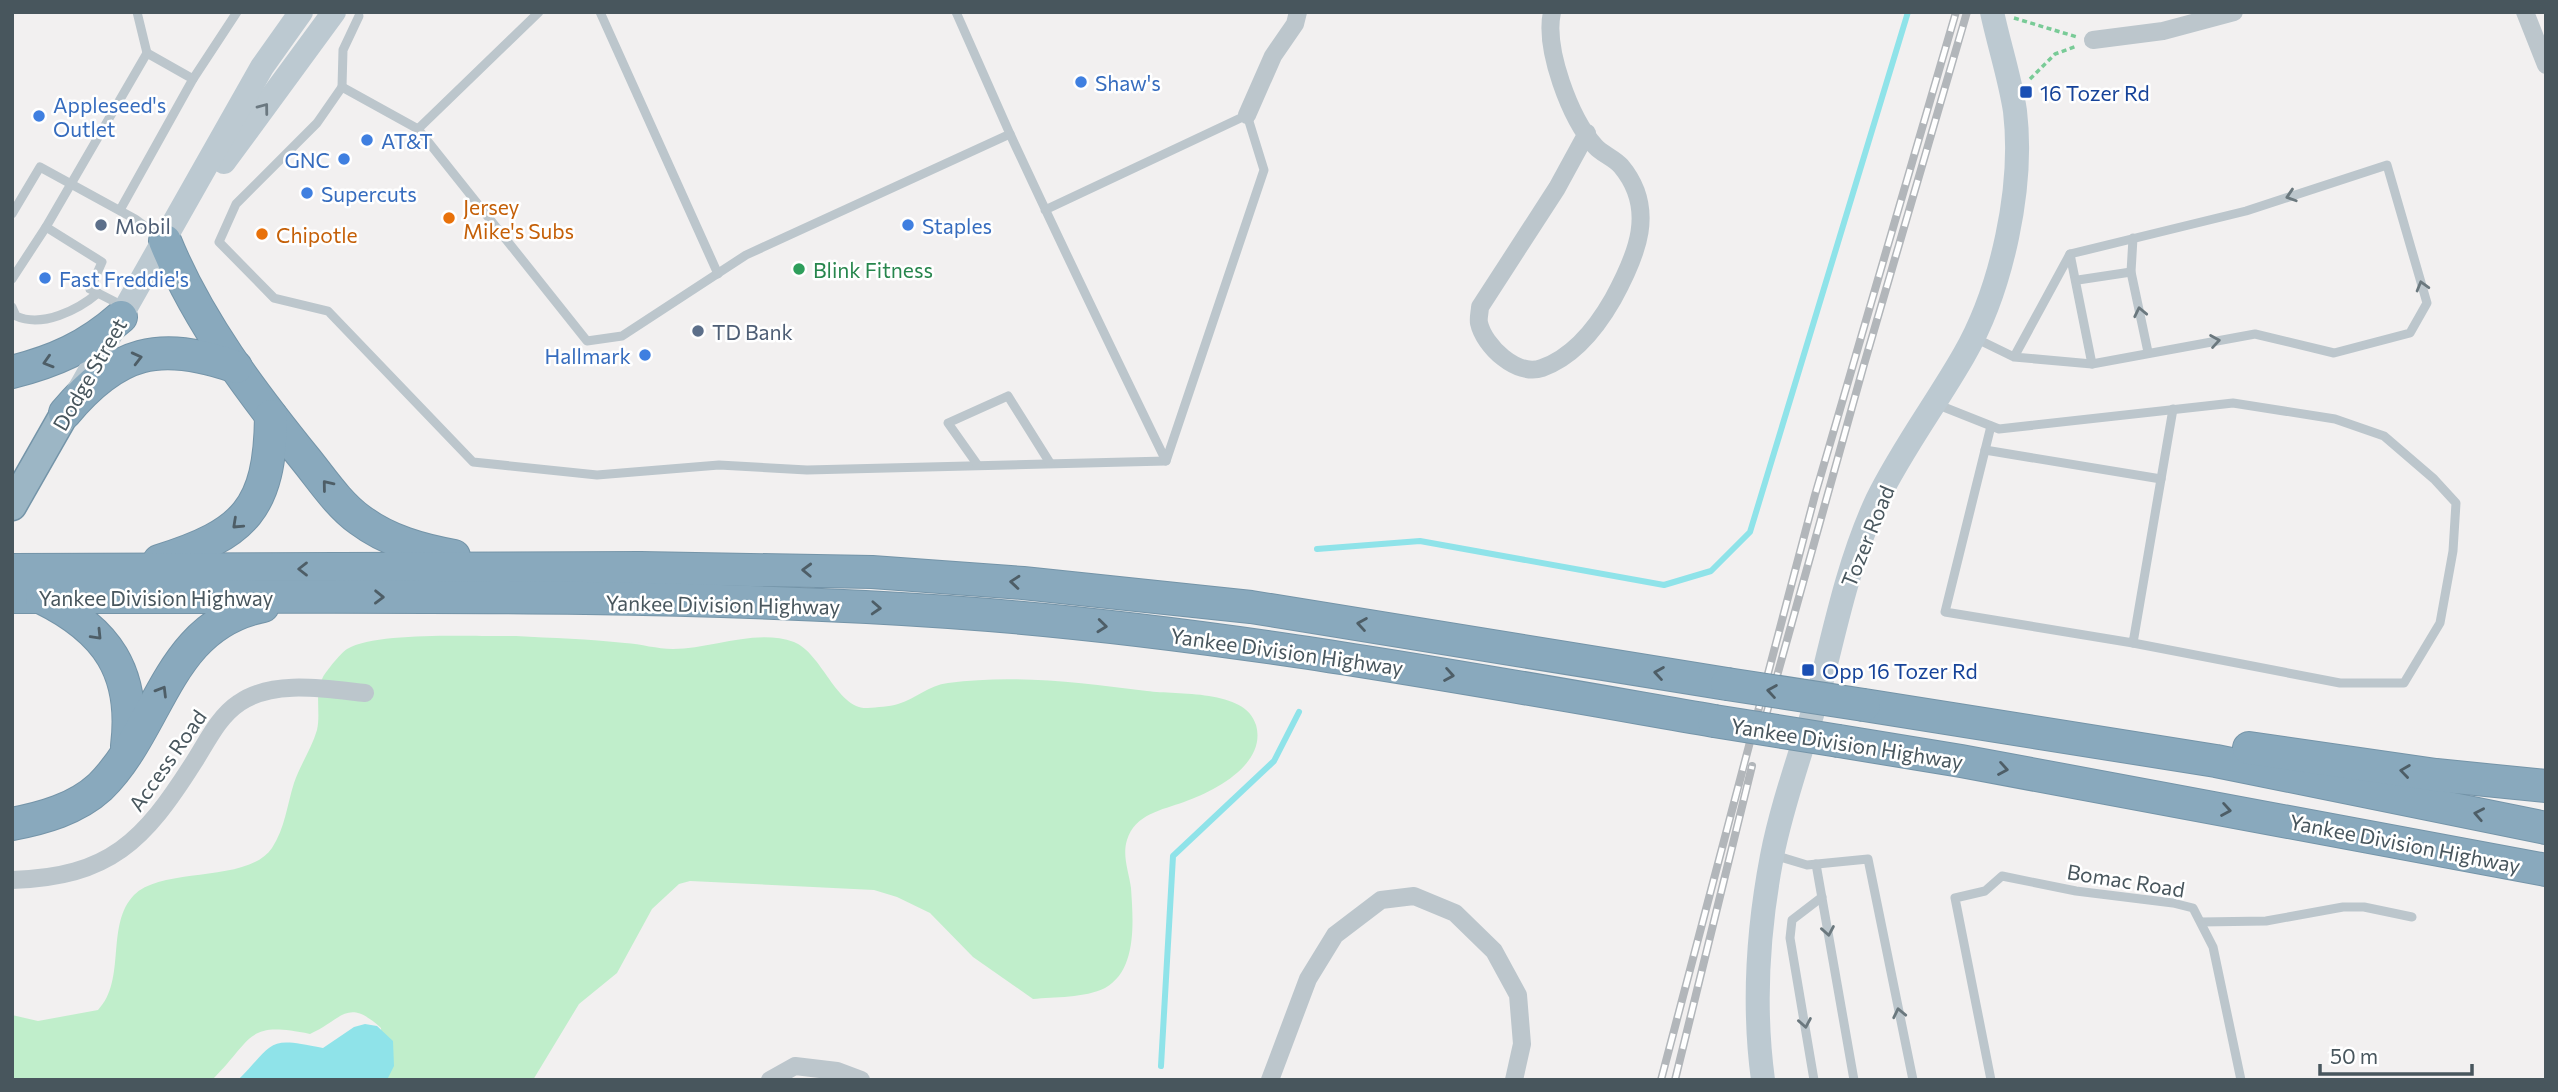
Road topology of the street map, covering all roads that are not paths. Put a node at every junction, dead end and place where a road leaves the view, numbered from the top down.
1 (137, 12) edge
2 (237, 12) edge
3 (301, 12) edge
4 (334, 12) edge
5 (539, 12) edge
6 (600, 12) edge
7 (956, 12) edge
8 (1298, 12) edge
9 (1552, 12) edge
10 (2234, 12) edge
11 (2525, 12) edge
12 (359, 14) edge
13 (2000, 14) edge
14 (2093, 40) road end
15 (147, 52) junction
16 (2546, 65) edge
17 (194, 79) junction
18 (342, 87) junction
19 (1247, 115) junction
20 (418, 129) junction
21 (1587, 133) junction
22 (1010, 134) junction
23 (70, 183) junction
24 (120, 210) junction
25 (1045, 210) junction
26 (12, 214) edge
27 (46, 227) junction
28 (2133, 238) junction
29 (165, 241) junction
30 (2070, 254) junction
31 (2131, 272) junction
32 (718, 274) junction
33 (12, 279) edge
34 (2077, 280) junction
35 (99, 293) junction
36 (12, 307) edge
37 (124, 312) junction
38 (1974, 337) junction
39 (2148, 352) junction
40 (2014, 357) junction
41 (2092, 364) junction
42 (236, 367) junction
43 (12, 372) edge
44 (1934, 404) junction
45 (2173, 409) junction
46 (65, 414) junction
47 (271, 416) junction
48 (1991, 426) junction
49 (1985, 450) junction
50 (1166, 461) junction
51 (1050, 463) junction
52 (977, 464) junction
53 (2161, 479) junction
54 (12, 506) edge
55 (567, 568) junction
56 (12, 570) edge
57 (127, 570) junction
58 (27, 597) edge
59 (342, 597) junction
60 (2133, 643) junction
61 (365, 693) dead end
62 (1864, 705) junction
63 (127, 750) junction
64 (2546, 786) edge
65 (20, 820) edge
66 (2546, 828) edge
67 (1772, 854) junction
68 (1816, 864) junction
69 (2538, 870) edge
70 (12, 880) edge
71 (1822, 897) junction
72 (2412, 917) dead end
73 (2201, 922) junction
74 (770, 1080) edge
75 (861, 1080) edge
76 (1270, 1080) edge
77 (1514, 1080) edge
78 (1763, 1080) edge
79 (1814, 1080) edge
80 (1854, 1080) edge
81 (1913, 1080) edge
82 (1992, 1080) edge
83 (2241, 1080) edge

1 - 15 lane
2 - 17 lane
3 - 29 main road, Dodge Street
29 -> 4 main road, Dodge Street
5 - 20 lane
6 - 32 lane
7 - 22 lane
8 - 19 street
9 - 21 street
10 - 14 street
11 - 16 street
12 - 18 lane
13 - 38 main road, Tozer Road
15 - 17 lane
15 - 23 lane
17 - 24 lane
18 - 20 lane
18 - 52 lane
19 - 25 lane
19 - 50 lane
20 - 32 lane
21 - 21 street
22 - 25 lane
22 - 32 lane
23 - 24 lane
23 - 26 lane
23 - 27 lane
24 - 29 lane
25 - 50 lane
27 - 33 lane
27 - 35 lane
28 - 30 lane
28 - 31 lane
39 -> 28 lane
29 - 37 main road, Dodge Street
29 - 42 highway
30 - 34 lane
30 - 40 lane
31 - 34 lane
39 -> 31 lane
34 - 41 lane
35 - 36 lane
35 - 37 lane
37 -> 43 highway
37 - 46 main road, Dodge Street
38 - 40 lane
38 - 44 main road, Tozer Road
39 - 41 lane
40 - 41 lane
46 -> 42 highway
42 - 47 highway
44 - 48 lane
44 - 67 main road, Tozer Road
45 - 48 lane
45 - 53 lane
45 - 60 lane
46 - 54 highway, Dodge Street
55 -> 47 highway
47 -> 57 highway
48 - 49 lane
49 - 53 lane
49 - 60 lane
50 - 51 lane
51 - 52 lane
51 - 52 lane
53 - 60 lane
55 -> 57 highway, Yankee Division Highway
62 -> 55 highway, Yankee Division Highway, bridge
56 - 57 highway, Yankee Division Highway
58 - 59 highway, Yankee Division Highway
58 -> 63 highway
63 -> 59 highway
59 -> 69 highway, Yankee Division Highway, bridge
61 - 70 street, Access Road
64 -> 62 highway
66 -> 62 highway, Yankee Division Highway
63 - 65 highway
67 - 68 lane
67 - 78 main road, Tozer Road
68 - 71 lane
81 -> 68 lane
71 -> 79 lane
71 -> 80 lane
72 - 73 lane
73 - 82 lane, Bomac Road
73 - 83 lane, Bomac Road
74 - 75 street
76 - 77 street

